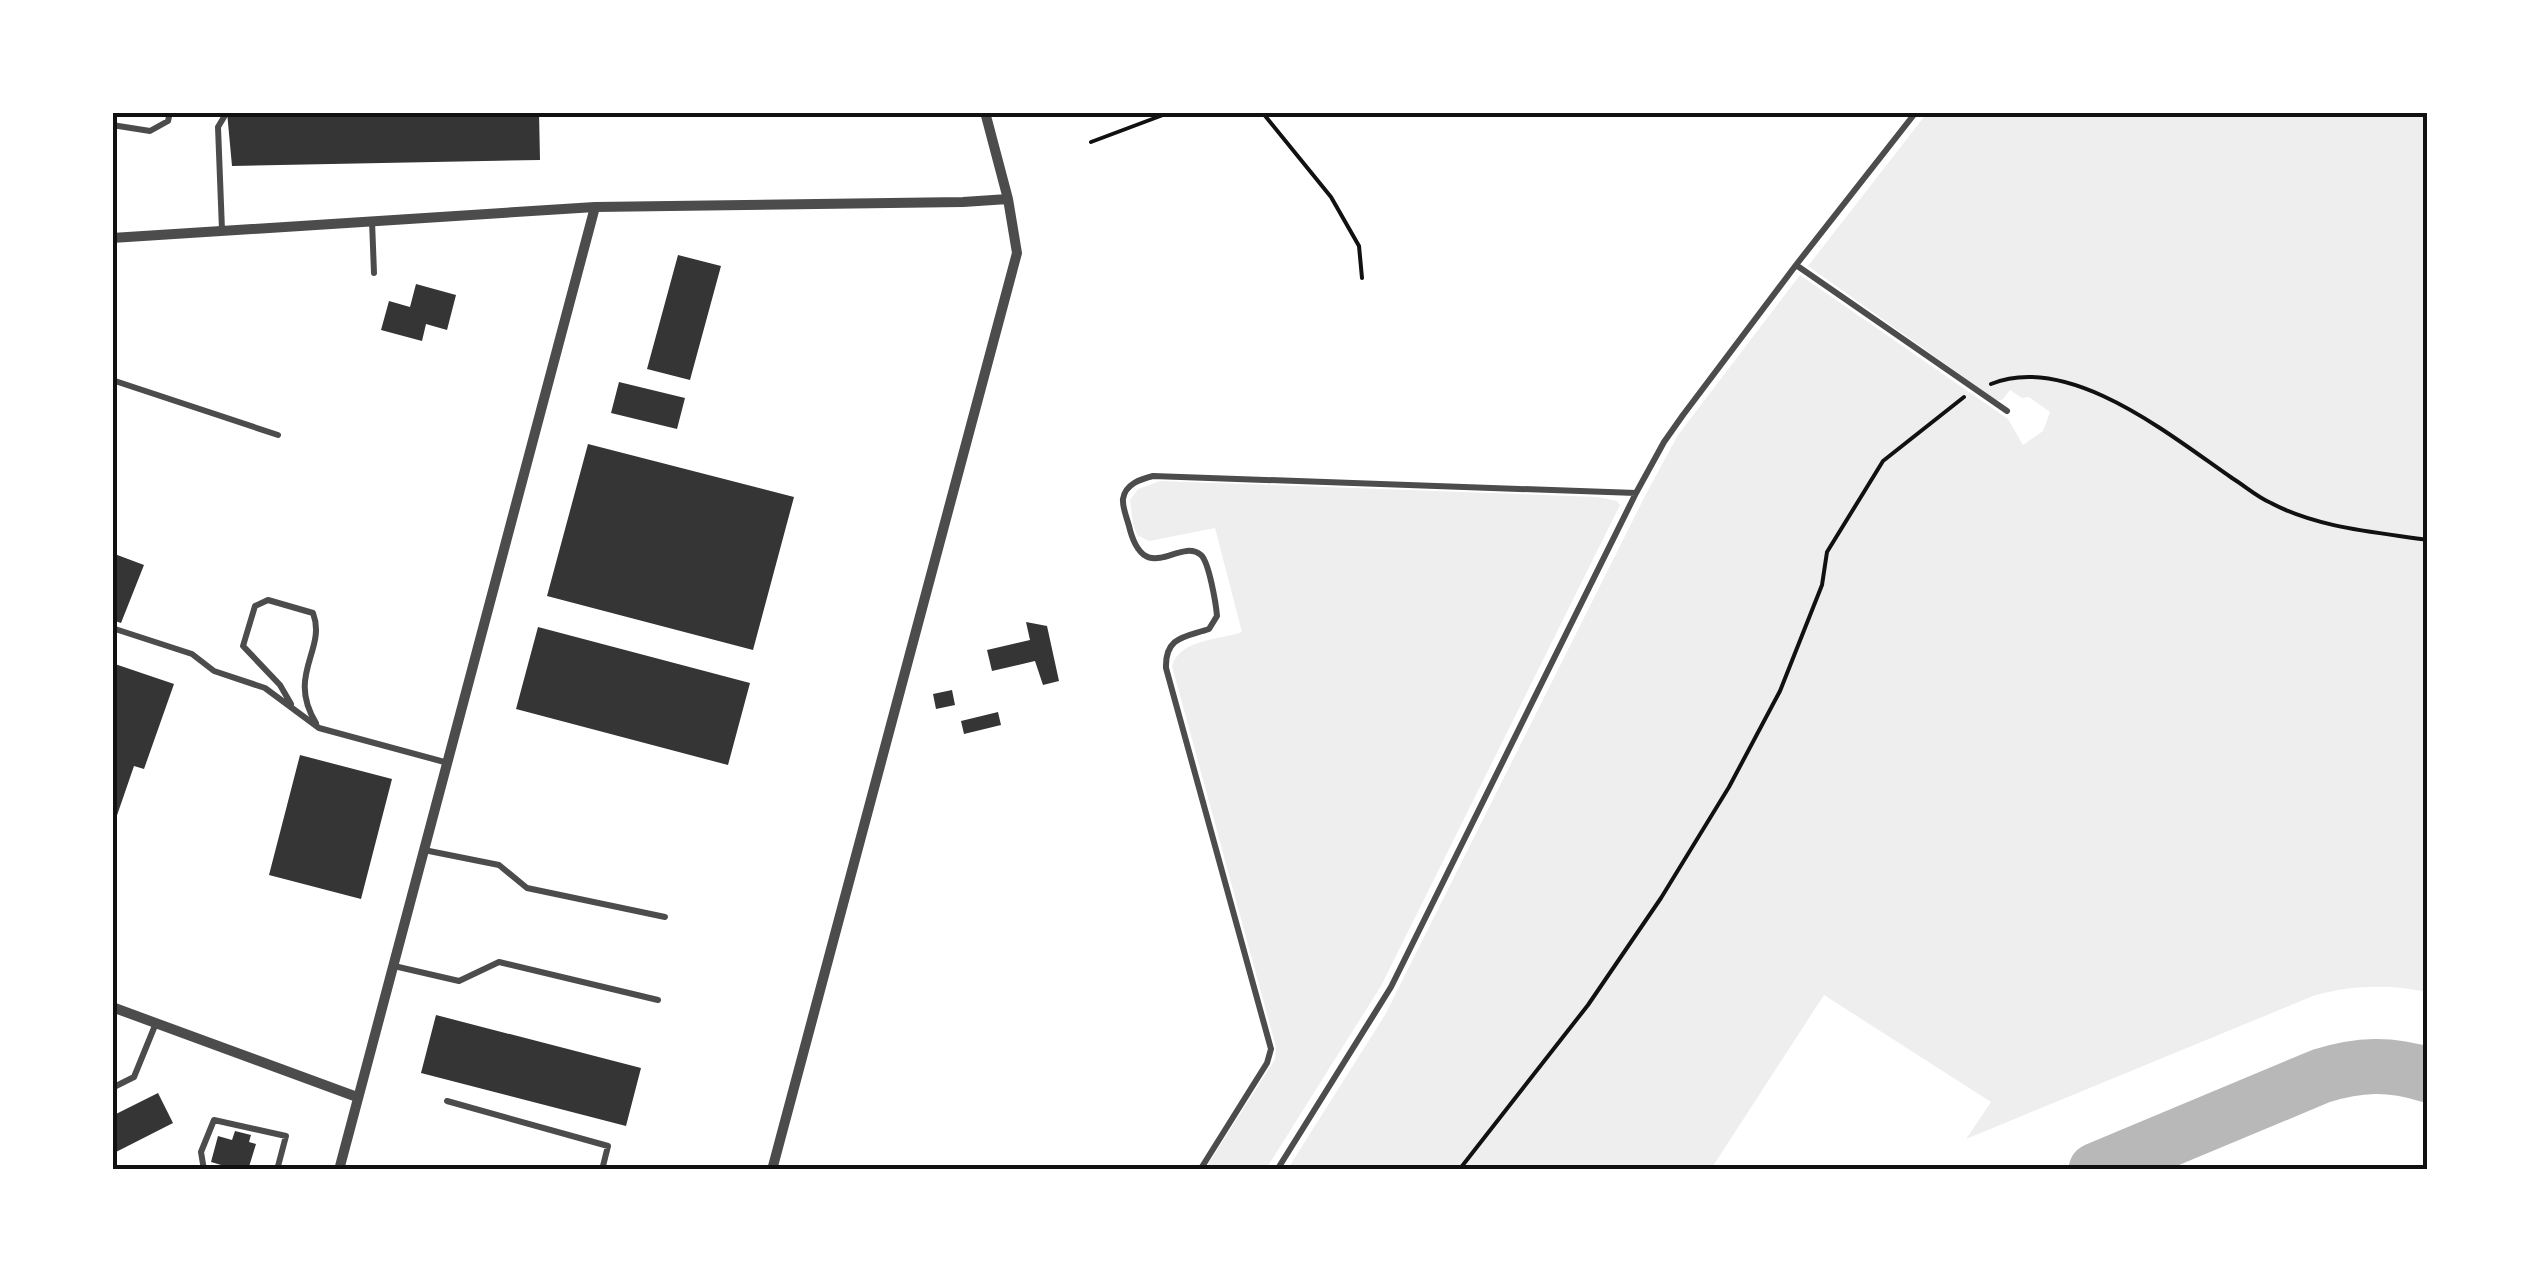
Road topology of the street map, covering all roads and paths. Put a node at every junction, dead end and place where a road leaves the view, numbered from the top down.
1 (170, 112) edge
2 (227, 112) edge
3 (986, 112) edge
4 (1171, 112) edge
5 (1262, 112) edge
6 (1916, 112) edge
7 (112, 125) edge
8 (1091, 142) dead end
9 (1008, 199) junction
10 (595, 207) junction
11 (372, 220) junction
12 (222, 230) junction
13 (112, 238) edge
14 (1796, 264) junction
15 (374, 273) dead end
16 (1362, 278) dead end
17 (112, 380) edge
18 (1975, 390) junction
19 (2007, 411) dead end
20 (278, 435) dead end
21 (1636, 493) junction
22 (2428, 540) edge
23 (112, 628) edge
24 (293, 708) junction
25 (319, 728) junction
26 (448, 763) junction
27 (424, 850) junction
28 (665, 917) dead end
29 (394, 966) junction
30 (658, 1000) dead end
31 (112, 1007) edge
32 (156, 1023) junction
33 (112, 1088) edge
34 (357, 1098) junction
35 (447, 1101) dead end
36 (204, 1170) edge
37 (276, 1170) edge
38 (339, 1170) edge
39 (602, 1170) edge
40 (772, 1170) edge
41 (1200, 1170) edge
42 (1276, 1170) edge
43 (1460, 1170) edge

1 - 7 lane
2 - 12 lane
3 - 9 street
4 - 8 path
5 - 16 path
6 - 14 lane
9 - 10 street
9 - 40 street
10 - 11 street
10 - 26 street
11 - 12 street
11 - 15 lane
12 - 13 street
14 - 18 lane
14 - 21 lane
17 - 20 lane
18 - 19 lane
18 - 22 path
18 - 43 path
21 - 41 lane
21 - 42 lane
23 - 24 lane
24 - 25 lane
24 - 25 lane
25 - 26 lane
26 - 27 street
27 - 28 lane
27 - 29 street
29 - 30 lane
29 - 34 street
31 - 32 street
32 - 33 lane
32 - 34 street
34 - 38 street
35 - 39 lane
36 - 37 lane

